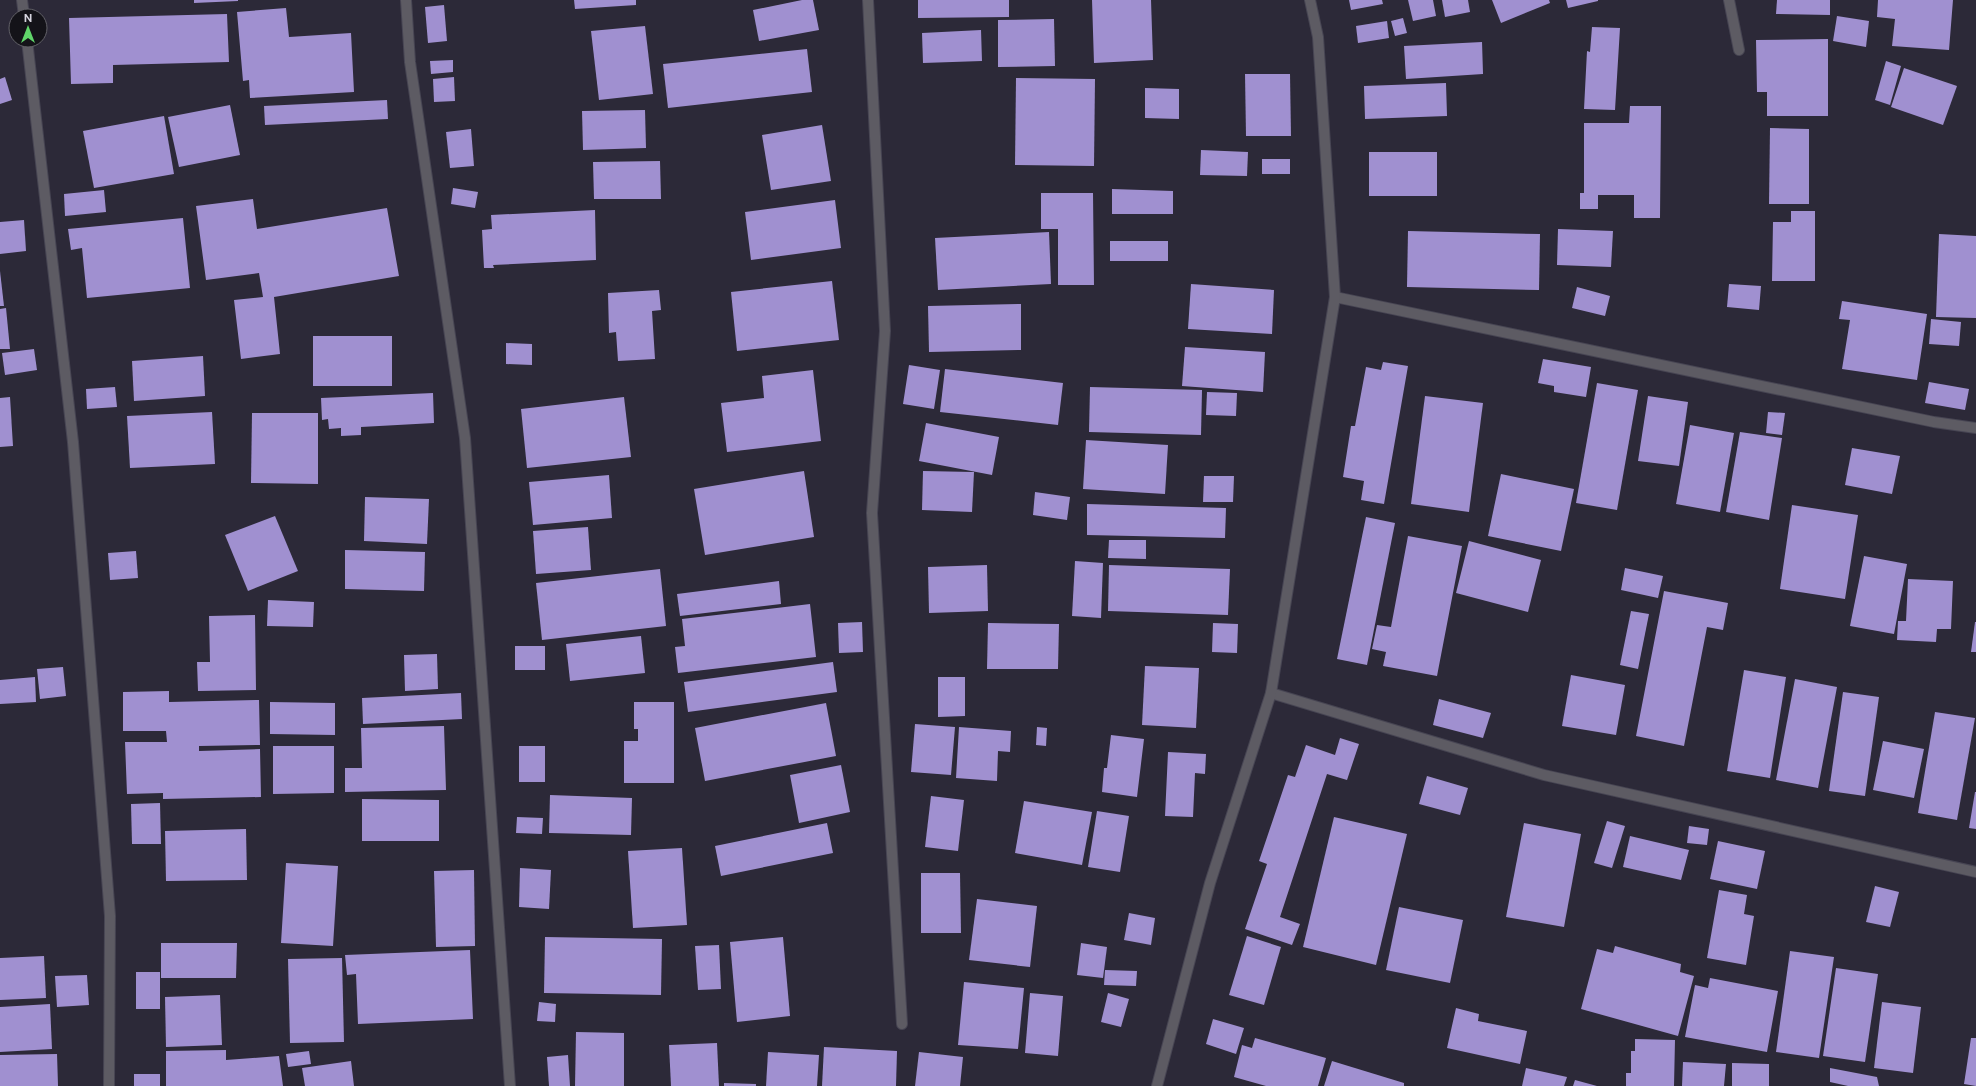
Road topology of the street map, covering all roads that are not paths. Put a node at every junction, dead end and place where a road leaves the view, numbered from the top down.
1 (406, 0) edge
2 (868, 0) edge
3 (1310, 0) edge
4 (1729, 0) edge
5 (27, 48) edge
6 (1739, 50) dead end
7 (1335, 297) junction
8 (1976, 428) edge
9 (1271, 693) junction
10 (1976, 872) edge
11 (902, 1024) dead end
12 (109, 1086) edge
13 (510, 1086) edge
14 (1157, 1086) edge

1 - 13 street
2 - 11 street
3 - 7 street
4 - 6 street
5 - 12 street
7 - 8 street
7 - 9 street
9 - 10 street
9 - 14 street

